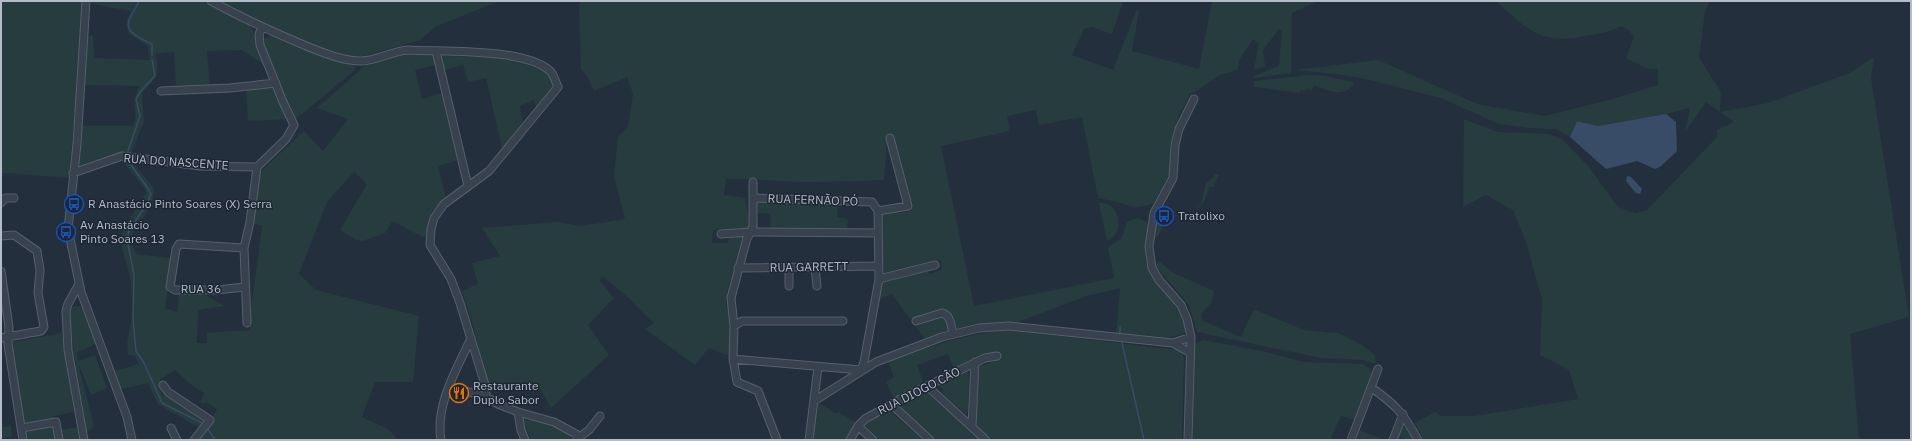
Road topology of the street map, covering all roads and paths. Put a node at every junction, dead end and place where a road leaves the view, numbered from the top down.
1 (86, 1) edge
2 (212, 1) edge
3 (262, 28) junction
4 (436, 51) junction
5 (276, 83) junction
6 (161, 91) dead end
7 (1194, 99) dead end
8 (890, 138) dead end
9 (257, 167) junction
10 (73, 173) junction
11 (753, 182) dead end
12 (468, 186) junction
13 (14, 198) dead end
14 (753, 198) junction
15 (1, 203) edge
16 (878, 212) junction
17 (751, 232) junction
18 (878, 233) junction
19 (721, 234) dead end
20 (1, 236) edge
21 (244, 248) junction
22 (935, 265) dead end
23 (880, 266) junction
24 (738, 268) junction
25 (790, 268) junction
26 (815, 268) junction
27 (1, 271) edge
28 (878, 279) junction
29 (79, 284) junction
30 (789, 286) dead end
31 (817, 286) dead end
32 (246, 287) junction
33 (3, 296) edge
34 (72, 296) junction
35 (81, 299) junction
36 (66, 311) junction
37 (843, 321) dead end
38 (916, 321) dead end
39 (247, 323) dead end
40 (734, 326) junction
41 (953, 334) junction
42 (10, 337) junction
43 (1191, 337) junction
44 (1, 338) edge
45 (471, 338) junction
46 (1173, 343) junction
47 (1190, 352) junction
48 (997, 356) dead end
49 (733, 359) junction
50 (975, 362) junction
51 (818, 367) junction
52 (1378, 369) dead end
53 (861, 370) junction
54 (163, 385) dead end
55 (450, 386) junction
56 (927, 386) junction
57 (1372, 388) junction
58 (486, 396) junction
59 (814, 401) junction
60 (891, 404) junction
61 (518, 412) junction
62 (1403, 414) junction
63 (600, 416) dead end
64 (858, 426) junction
65 (972, 427) junction
66 (21, 428) junction
67 (170, 428) dead end
68 (23, 440) edge
69 (59, 440) edge
70 (84, 440) edge
71 (132, 440) edge
72 (177, 440) edge
73 (194, 440) edge
74 (441, 440) edge
75 (525, 440) edge
76 (578, 440) edge
77 (777, 440) edge
78 (809, 440) edge
79 (850, 440) edge
80 (873, 440) edge
81 (930, 440) edge
82 (986, 440) edge
83 (1188, 440) edge
84 (1351, 440) edge
85 (1393, 440) edge
86 (1418, 440) edge

1 - 10 street
2 - 3 street
3 - 4 street
3 - 5 street
4 - 12 street
4 - 12 street
5 - 6 street
5 - 9 street
7 - 43 street
8 - 16 street
9 - 10 street, RUA DO NASCENTE
9 - 21 street
10 - 29 street
11 - 14 street
12 - 45 street
13 - 15 street
14 - 16 street, RUA FERNÃO PÓ
14 - 17 street
16 - 18 street
17 - 18 street
17 - 19 street
17 - 24 street
18 - 23 street
20 - 42 street
21 - 32 street
21 - 32 street, RUA 36
22 - 28 street
23 - 26 street, RUA GARRETT
23 - 28 street
24 - 25 street, RUA GARRETT
24 - 40 street
25 - 26 street, RUA GARRETT
25 - 30 street
26 - 31 street
27 - 33 street
28 - 53 street
29 - 34 street
29 - 35 street
32 - 39 street
33 - 42 street
34 - 35 street
34 - 36 street
35 - 36 street
35 - 71 street
36 - 70 street
37 - 40 street
38 - 41 street
40 - 49 street
41 - 46 street
41 - 53 street
42 - 44 street
42 - 66 street
43 - 46 street
43 - 47 street
45 - 55 street
45 - 58 street
46 - 47 street
47 - 83 street
48 - 50 street, RUA DIOGO CÃO
49 - 51 street
49 - 77 street
50 - 56 street, RUA DIOGO CÃO
50 - 65 street
51 - 53 street
51 - 59 street
52 - 57 street
53 - 59 street
54 - 73 street
55 - 58 street
55 - 74 street
56 - 60 street, RUA DIOGO CÃO
56 - 65 street
57 - 62 street
57 - 84 street
58 - 61 street
59 - 78 street
60 - 64 street, RUA DIOGO CÃO
60 - 81 street
61 - 75 street
61 - 76 street
62 - 85 street
62 - 86 street
63 - 76 street
64 - 79 street, RUA DIOGO CÃO
64 - 80 street
65 - 82 street
66 - 68 street
66 - 69 street
67 - 72 street

